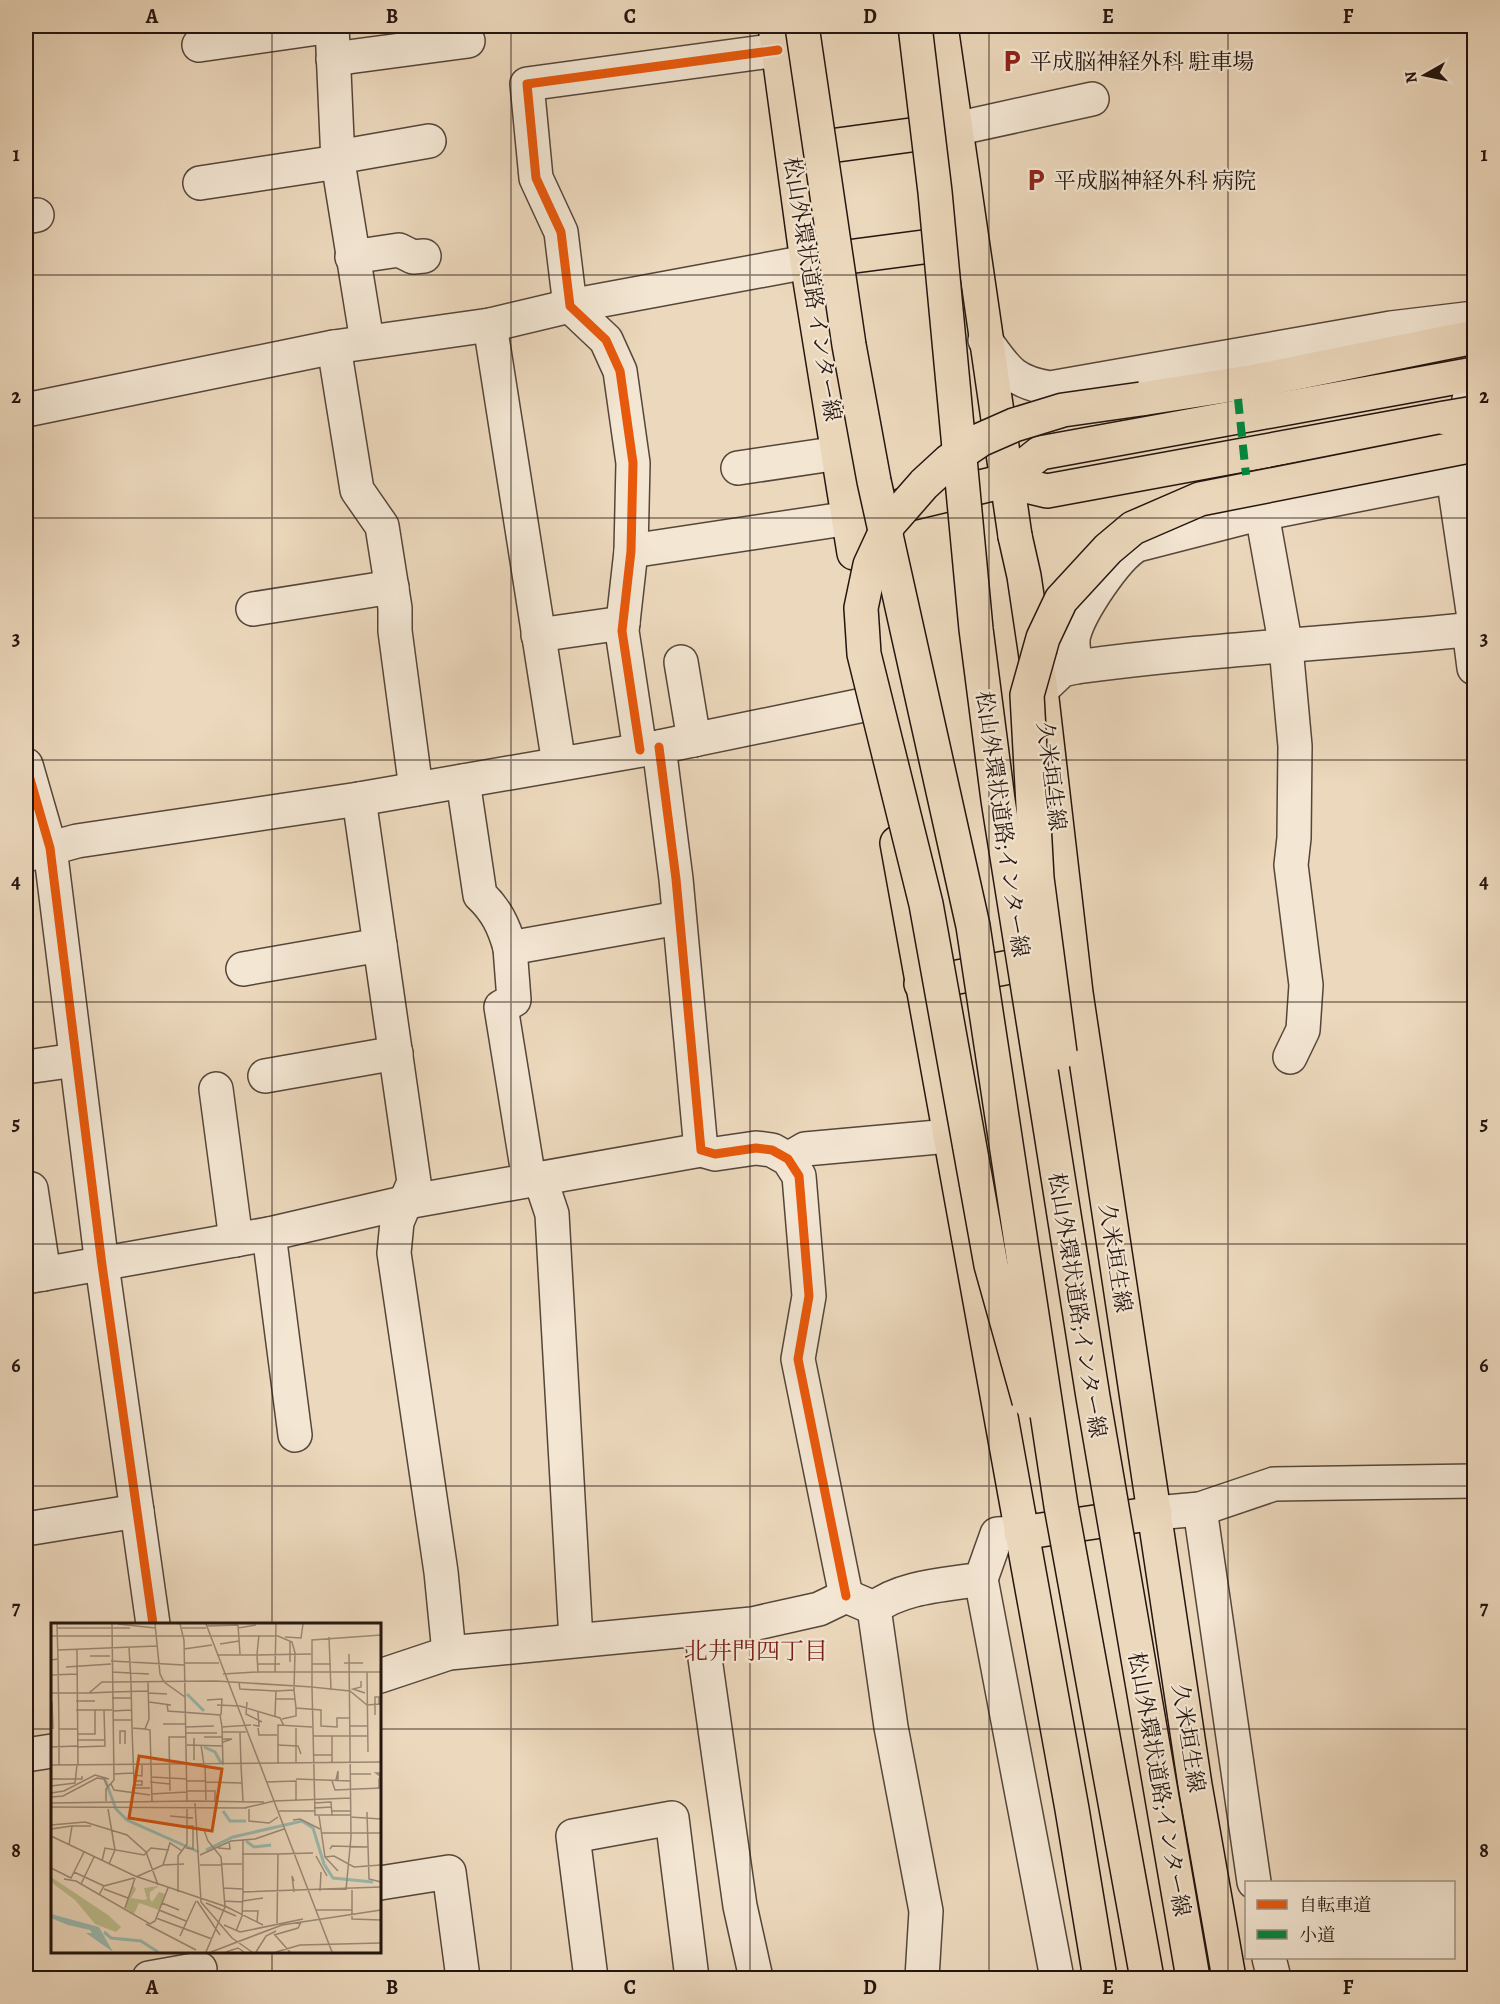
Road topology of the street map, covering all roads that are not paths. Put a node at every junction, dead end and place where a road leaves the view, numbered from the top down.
1 (332, 26) edge
2 (802, 26) edge
3 (915, 26) edge
4 (941, 26) edge
5 (776, 38) edge
6 (468, 41) dead end
7 (199, 45) dead end
8 (333, 59) junction
9 (1092, 99) dead end
10 (956, 129) junction
11 (429, 141) dead end
12 (791, 152) junction
13 (338, 160) junction
14 (200, 183) dead end
15 (974, 240) junction
16 (424, 256) dead end
17 (351, 257) junction
18 (807, 262) junction
19 (570, 306) junction
20 (1474, 318) edge
21 (490, 325) junction
22 (1474, 337) edge
23 (985, 340) junction
24 (367, 341) junction
25 (334, 346) junction
26 (1469, 376) edge
27 (26, 410) edge
28 (1460, 415) edge
29 (1474, 445) edge
30 (839, 453) junction
31 (738, 468) dead end
32 (1464, 474) edge
33 (1005, 481) junction
34 (1262, 514) junction
35 (850, 518) junction
36 (631, 551) junction
37 (392, 587) junction
38 (253, 609) dead end
39 (623, 623) junction
40 (1473, 625) edge
41 (538, 635) junction
42 (1286, 647) junction
43 (681, 662) dead end
44 (1076, 667) junction
45 (1474, 668) edge
46 (1041, 690) junction
47 (873, 703) junction
48 (694, 740) junction
49 (649, 748) junction
50 (559, 764) junction
51 (26, 765) edge
52 (463, 781) junction
53 (416, 789) junction
54 (359, 799) junction
55 (38, 852) edge
56 (678, 918) junction
57 (380, 945) junction
58 (510, 948) junction
59 (1073, 955) junction
60 (243, 969) dead end
61 (921, 984) junction
62 (396, 1053) junction
63 (1290, 1057) dead end
64 (76, 1060) junction
65 (26, 1067) edge
66 (265, 1076) dead end
67 (216, 1089) dead end
68 (949, 1136) junction
69 (701, 1150) junction
70 (788, 1159) junction
71 (535, 1179) junction
72 (26, 1190) edge
73 (407, 1202) junction
74 (269, 1234) junction
75 (236, 1240) junction
76 (102, 1265) junction
77 (35, 1276) edge
78 (1093, 1397) junction
79 (295, 1435) dead end
80 (1474, 1480) edge
81 (1061, 1506) junction
82 (1200, 1509) junction
83 (137, 1511) junction
84 (1155, 1513) junction
85 (26, 1529) edge
86 (1021, 1533) junction
87 (981, 1579) junction
88 (860, 1602) junction
89 (153, 1623) edge
90 (701, 1630) junction
91 (576, 1640) junction
92 (449, 1653) junction
93 (381, 1676) edge
94 (51, 1751) edge
95 (26, 1755) edge
96 (1254, 1881) edge
97 (381, 1883) edge
98 (1269, 1959) edge
99 (200, 1966) edge
100 (148, 1978) edge
101 (462, 1978) edge
102 (591, 1978) edge
103 (692, 1978) edge
104 (756, 1978) edge
105 (922, 1978) edge
106 (1057, 1978) edge
107 (1100, 1978) edge
108 (1147, 1978) edge
109 (1193, 1978) edge
110 (1229, 1978) edge
111 (1274, 1978) edge

1 - 7 street
1 - 8 street
2 - 81 main road, 松山外環状道路;インター線, bridge
3 - 78 main road, 松山外環状道路;インター線, bridge
4 - 10 main road
5 - 12 main road, 松山外環状道路 インター線
5 - 19 street
6 - 8 street
8 - 13 street
9 - 10 street
10 - 12 main road
10 - 15 main road
11 - 13 street
12 - 18 main road, 松山外環状道路 インター線
13 - 14 street
13 - 17 street
15 - 18 main road
15 - 23 main road
16 - 17 street
17 - 24 street
18 - 19 street
18 - 30 main road, 松山外環状道路 インター線
19 - 21 street
19 - 36 street
20 - 23 street
21 - 24 street
21 - 41 street
22 - 81 main road, bridge
23 - 33 main road
24 - 25 street
25 - 27 street
25 - 37 street
26 - 32 street
26 - 33 main road
28 - 33 main road
29 - 78 main road, bridge
30 - 31 street
30 - 35 main road, 松山外環状道路 インター線
32 - 34 street
32 - 40 street
33 - 35 main road
33 - 46 main road, 久米垣生線
34 - 42 street
34 - 44 street
35 - 36 street
35 - 47 main road, 松山外環状道路 インター線
36 - 39 street
37 - 38 street
37 - 53 street
39 - 41 street
39 - 49 street
40 - 42 street
40 - 45 street
41 - 50 street
42 - 44 street
42 - 63 street
43 - 48 street
44 - 46 street
46 - 59 main road, 久米垣生線
47 - 48 street
47 - 61 main road
48 - 49 street
49 - 50 street
49 - 56 street
50 - 52 street
51 - 55 street
52 - 53 street
52 - 58 street
53 - 54 street
54 - 55 street
54 - 57 street
55 - 64 street
56 - 58 street
56 - 69 street
57 - 60 street
57 - 62 street
58 - 71 street
59 - 61 main road
59 - 84 main road, 久米垣生線
61 - 68 main road
62 - 66 street
62 - 73 street
64 - 65 street
64 - 76 street
67 - 75 street
68 - 70 street
68 - 86 main road
69 - 70 street
69 - 71 street
70 - 88 street
71 - 73 street
71 - 91 street
72 - 77 street
73 - 74 street
73 - 92 street
74 - 75 street
74 - 79 street
75 - 76 street
76 - 77 street
76 - 83 street
78 - 109 main road, 松山外環状道路;インター線, bridge
80 - 82 street
81 - 108 main road, 松山外環状道路;インター線, bridge
82 - 84 street
82 - 96 street
83 - 85 street
83 - 89 street
84 - 86 main road
84 - 110 main road, 久米垣生線
86 - 87 street
86 - 107 main road
87 - 88 street
87 - 106 street
88 - 90 street
88 - 105 street
90 - 91 street
90 - 104 street
91 - 92 street
92 - 93 street
94 - 95 street
97 - 101 street
98 - 111 street
99 - 100 street
102 - 103 street

